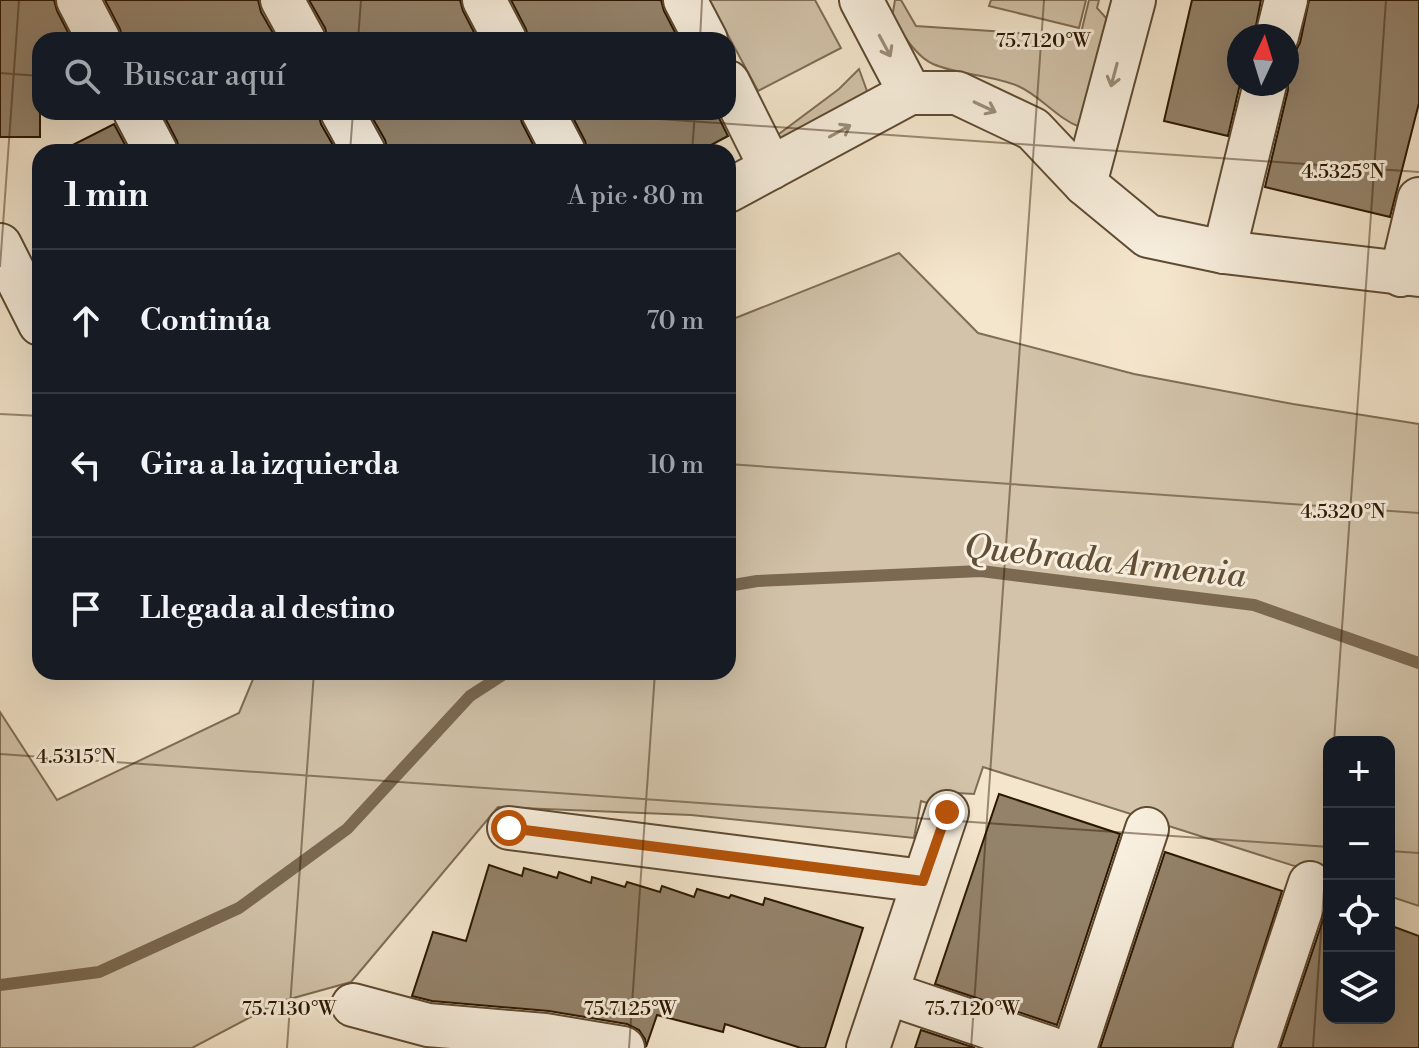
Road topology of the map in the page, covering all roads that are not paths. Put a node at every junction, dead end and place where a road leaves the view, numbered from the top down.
1 (78, 0) edge
2 (282, 0) edge
3 (484, 0) edge
4 (685, 0) edge
5 (861, 0) edge
6 (1134, 0) edge
7 (1286, 0) edge
8 (1280, 24) edge
9 (95, 32) edge
10 (300, 32) edge
11 (501, 32) edge
12 (702, 32) edge
13 (910, 93) junction
14 (1262, 96) edge
15 (736, 98) edge
16 (139, 120) edge
17 (346, 120) edge
18 (547, 120) edge
19 (152, 144) edge
20 (360, 144) edge
21 (560, 144) edge
22 (771, 168) junction
23 (1085, 184) junction
24 (736, 187) edge
25 (1419, 199) edge
26 (0, 245) edge
27 (1224, 252) junction
28 (1410, 275) edge
29 (32, 308) edge
30 (947, 812) dead end
31 (509, 828) dead end
32 (1147, 829) dead end
33 (923, 881) junction
34 (1310, 883) dead end
35 (887, 993) junction
36 (353, 1005) dead end
37 (623, 1048) edge
38 (868, 1048) edge
39 (1050, 1048) edge
40 (1075, 1048) edge
41 (1255, 1048) edge

1 - 9 street
2 - 10 street
3 - 11 street
4 - 12 street
5 -> 13 street
6 -> 23 street
7 - 8 street
22 -> 13 street
13 -> 23 street
14 - 27 street
15 - 22 street
16 - 19 street
17 - 20 street
18 - 21 street
22 - 24 street
23 - 27 street
25 - 28 street
26 - 29 street
27 - 28 street
30 - 33 street
31 - 33 street
32 - 40 street
33 - 35 street
34 - 41 street
35 - 38 street
35 - 39 street
36 - 37 street

